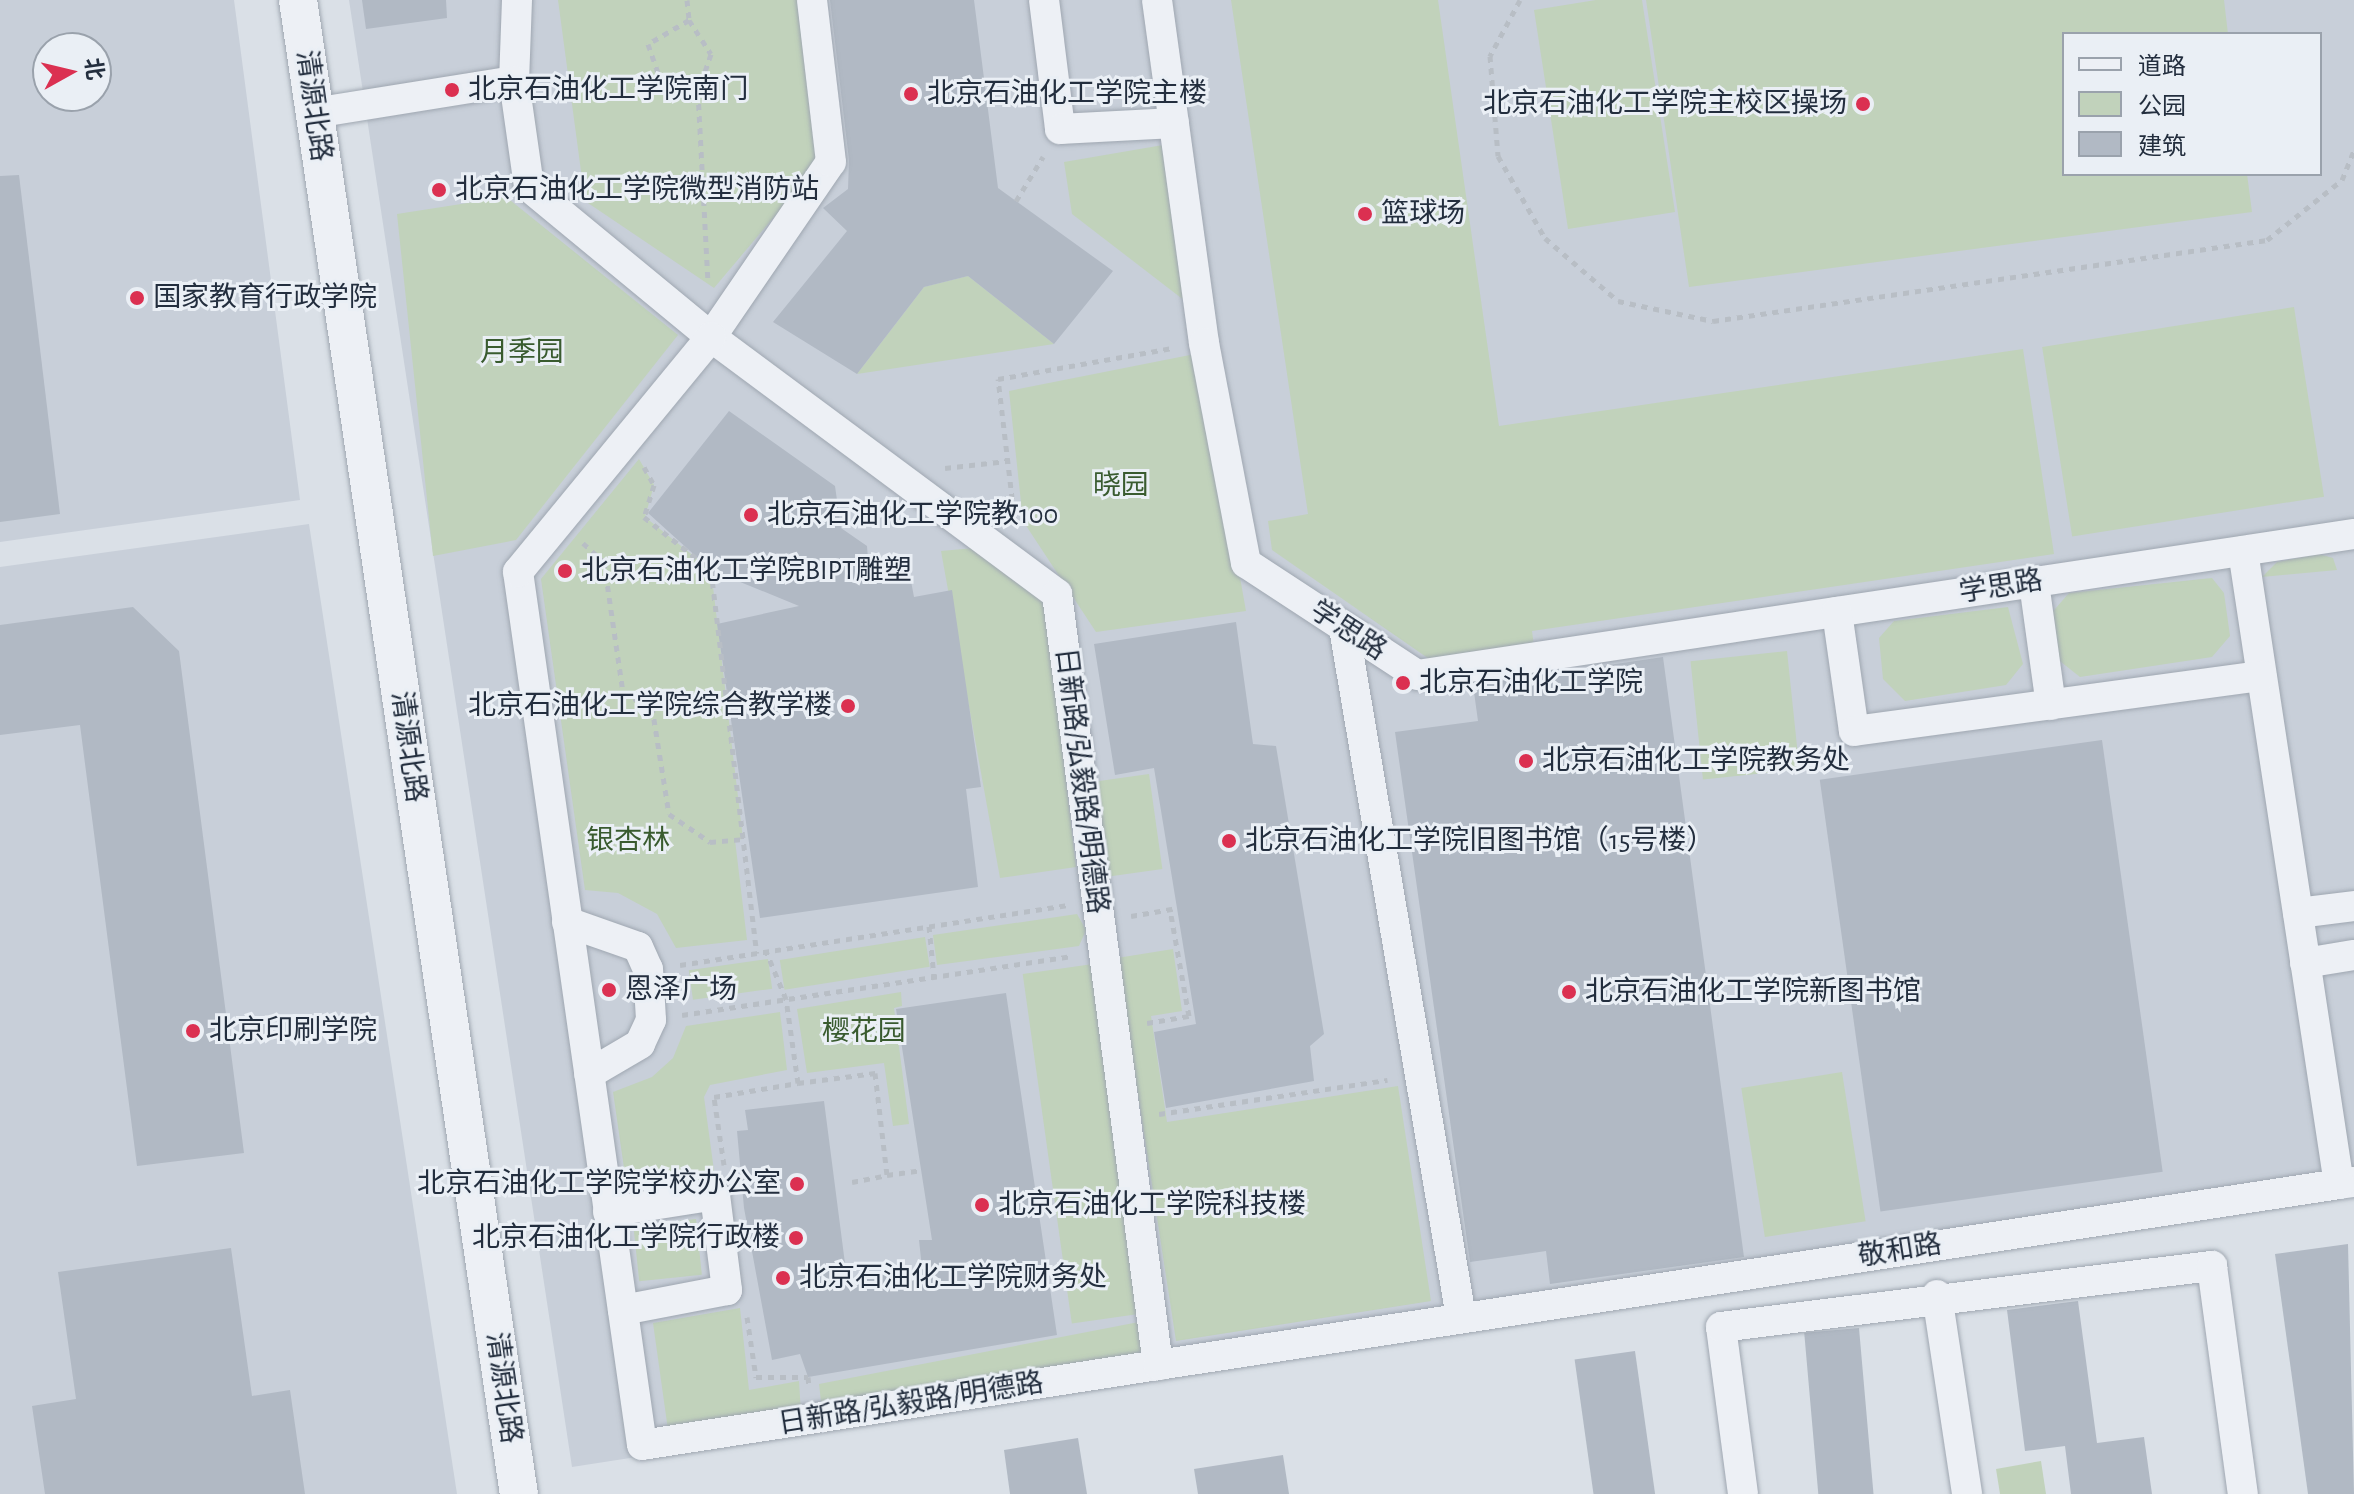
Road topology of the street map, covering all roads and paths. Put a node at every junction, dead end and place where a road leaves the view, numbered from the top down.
1 (298, 0) edge
2 (517, 0) edge
3 (687, 0) edge
4 (812, 0) edge
5 (1044, 0) edge
6 (1157, 0) edge
7 (1520, 0) edge
8 (689, 20) junction
9 (514, 81) junction
10 (698, 92) junction
11 (314, 113) junction
12 (1174, 123) junction
13 (1060, 129) junction
14 (2354, 151) edge
15 (1016, 201) dead end
16 (711, 337) junction
17 (1204, 343) junction
18 (627, 438) junction
19 (1007, 461) junction
20 (896, 474) junction
21 (559, 522) junction
22 (2354, 534) edge
23 (2354, 541) edge
24 (2243, 551) junction
25 (1020, 567) junction
26 (2034, 583) junction
27 (1837, 612) junction
28 (1344, 628) junction
29 (2261, 676) junction
30 (2051, 705) junction
31 (743, 839) junction
32 (2354, 906) edge
33 (2298, 913) junction
34 (567, 922) junction
35 (1099, 924) junction
36 (929, 926) junction
37 (766, 951) junction
38 (757, 953) junction
39 (2354, 955) edge
40 (2305, 963) junction
41 (648, 969) junction
42 (934, 977) junction
43 (786, 999) junction
44 (651, 1020) junction
45 (1147, 1039) dead end
46 (589, 1074) junction
47 (1419, 1075) junction
48 (798, 1083) junction
49 (1157, 1102) dead end
50 (921, 1170) dead end
51 (725, 1175) dead end
52 (887, 1175) junction
53 (852, 1182) dead end
54 (2346, 1183) edge
55 (608, 1212) junction
56 (1937, 1295) junction
57 (744, 1299) dead end
58 (623, 1310) junction
59 (1461, 1317) junction
60 (1158, 1365) junction
61 (815, 1418) junction
62 (519, 1494) edge
63 (1743, 1494) edge
64 (1967, 1494) edge
65 (2243, 1494) edge

1 - 11 street, 清源北路
2 - 9 street
3 - 8 path
4 - 16 street
5 - 13 street
6 - 12 street, 学思路
7 - 14 path
8 - 10 path
8 - 10 path
9 - 11 street
9 - 16 street
10 - 16 path
11 - 62 street, 清源北路
12 - 13 street
12 - 17 street, 学思路
13 - 15 path
16 - 18 street, 日新路/弘毅路/明德路
16 - 20 street, 日新路/弘毅路/明德路
17 - 19 path
17 - 28 street, 学思路
18 - 21 street, 日新路/弘毅路/明德路
18 - 31 path
19 - 20 path
19 - 25 path
20 - 25 street, 日新路/弘毅路/明德路
21 - 31 path
21 - 34 street, 日新路/弘毅路/明德路
22 - 23 street
22 - 24 street, 学思路
24 - 26 street, 学思路
24 - 29 street
25 - 35 street, 日新路/弘毅路/明德路
26 - 27 street, 学思路
26 - 30 street
27 - 28 street, 学思路
27 - 30 street
28 - 47 street
29 - 30 street
29 - 33 street
31 - 38 path
32 - 33 street
33 - 40 street
34 - 41 street
34 - 46 street, 日新路/弘毅路/明德路
35 - 36 path
35 - 42 path
35 - 45 path
35 - 60 street, 日新路/弘毅路/明德路
36 - 37 path
36 - 42 path
37 - 38 path
37 - 43 path
38 - 41 path
39 - 40 street
40 - 54 street
41 - 44 street
42 - 43 path
43 - 44 path
43 - 48 path
44 - 46 street
46 - 55 street, 日新路/弘毅路/明德路
47 - 49 path
47 - 59 street
48 - 51 path
48 - 52 path
50 - 52 path
52 - 53 path
54 - 59 street, 敬和路
55 - 58 street, 日新路/弘毅路/明德路
55 - 58 street
56 - 63 street
56 - 64 street
56 - 65 street
57 - 61 path
58 - 61 street, 日新路/弘毅路/明德路
59 - 60 street, 敬和路
60 - 61 street, 日新路/弘毅路/明德路

